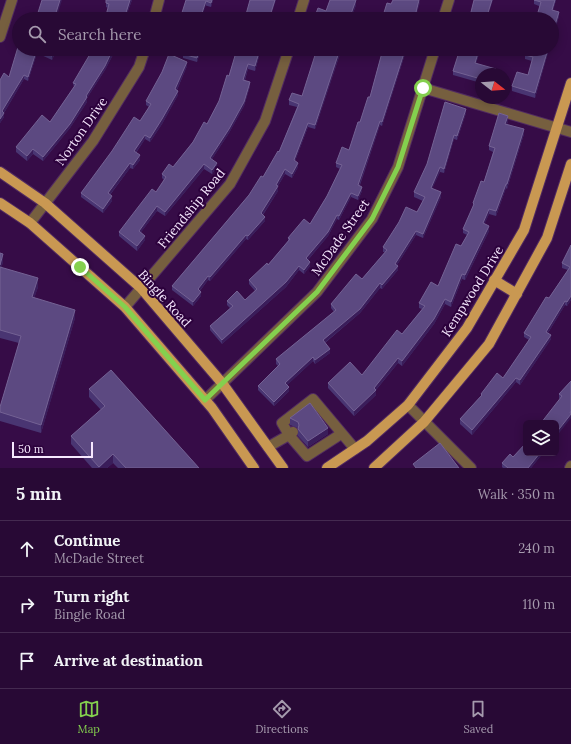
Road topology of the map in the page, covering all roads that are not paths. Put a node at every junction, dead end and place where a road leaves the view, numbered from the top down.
1 (12, 0) edge
2 (159, 0) edge
3 (304, 0) edge
4 (448, 0) edge
5 (156, 12) edge
6 (300, 12) edge
7 (445, 12) edge
8 (0, 37) edge
9 (143, 56) edge
10 (287, 56) edge
11 (432, 56) edge
12 (571, 83) edge
13 (423, 88) junction
14 (558, 127) junction
15 (571, 132) edge
16 (571, 164) edge
17 (0, 172) edge
18 (0, 203) edge
19 (45, 203) junction
20 (30, 223) junction
21 (494, 280) junction
22 (141, 288) junction
23 (517, 294) junction
24 (125, 307) junction
25 (222, 383) junction
26 (205, 400) junction
27 (408, 405) junction
28 (424, 422) junction
29 (291, 433) junction
30 (341, 434) junction
31 (268, 447) junction
32 (355, 449) junction
33 (254, 468) edge
34 (283, 468) edge
35 (327, 468) edge
36 (374, 468) edge
37 (471, 468) edge

1 - 8 street
2 - 5 street
3 - 6 street
4 - 7 street
9 - 19 street, Norton Drive
10 - 22 street, Friendship Road
11 - 13 street, McDade Street
12 - 14 main road, Kempwood Drive
13 - 14 street
13 - 25 street, McDade Street
14 - 15 street
14 - 21 main road, Kempwood Drive
16 - 23 main road
17 - 19 main road, Bingle Road
18 - 20 main road
19 - 20 street, Norton Drive
19 - 22 main road, Bingle Road
20 - 24 main road
21 - 23 main road
21 - 27 main road, Kempwood Drive
22 - 24 street, Friendship Road
22 - 25 main road, Bingle Road
23 - 28 main road
24 - 26 main road
25 - 26 street, McDade Street
25 - 31 main road, Bingle Road
26 - 33 main road
27 - 28 street
27 - 32 main road, Kempwood Drive
28 - 36 main road
28 - 37 street
29 - 30 street
29 - 30 street
29 - 31 street
30 - 32 street
31 - 34 main road, Bingle Road
32 - 35 main road, Kempwood Drive

